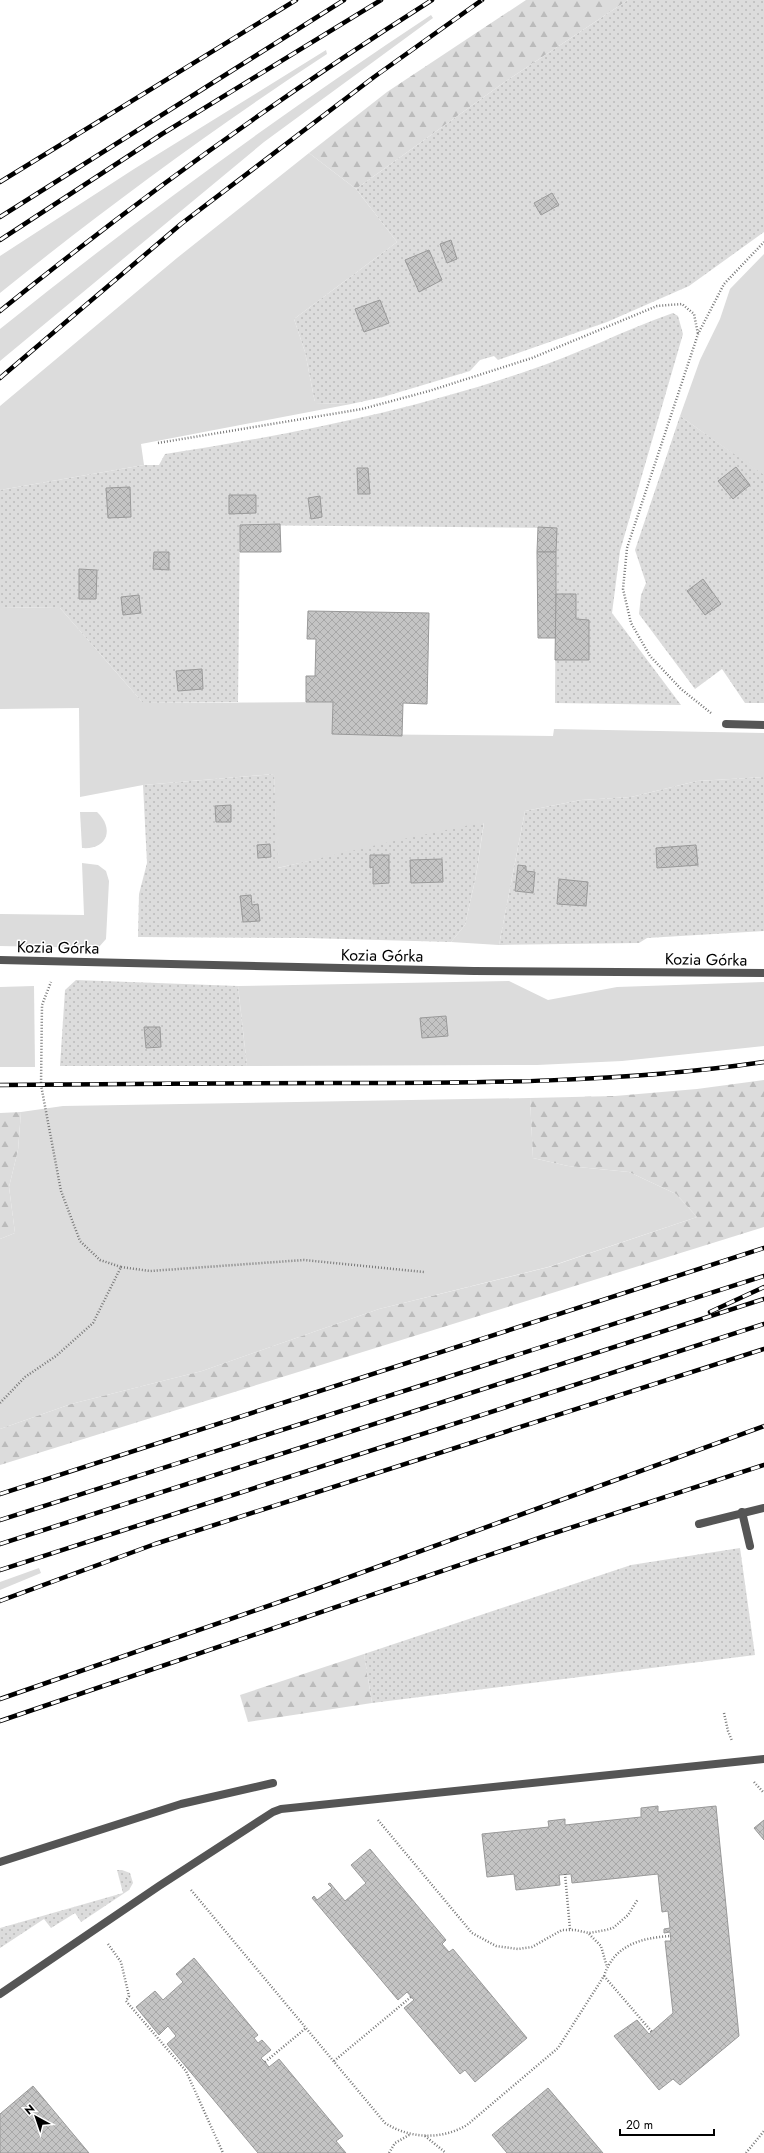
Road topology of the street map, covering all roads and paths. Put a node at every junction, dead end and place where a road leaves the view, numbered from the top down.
1 (764, 242) edge
2 (698, 334) junction
3 (158, 444) dead end
4 (726, 724) joint
5 (764, 725) edge
6 (0, 960) edge
7 (58, 961) junction
8 (764, 973) edge
9 (121, 1266) junction
10 (424, 1272) dead end
11 (0, 1404) edge
12 (764, 1508) edge
13 (742, 1512) junction
14 (699, 1524) dead end
15 (750, 1546) dead end
16 (724, 1713) dead end
17 (764, 1759) edge
18 (743, 1762) junction
19 (751, 1778) dead end
20 (273, 1783) dead end
21 (764, 1793) edge
22 (382, 1816) dead end
23 (0, 1862) edge
24 (565, 1874) dead end
25 (197, 1885) dead end
26 (191, 1889) junction
27 (184, 1894) dead end
28 (638, 1899) dead end
29 (570, 1929) junction
30 (589, 1933) junction
31 (670, 1936) dead end
32 (114, 1940) dead end
33 (108, 1944) junction
34 (102, 1948) dead end
35 (607, 1967) junction
36 (604, 1976) junction
37 (0, 1994) edge
38 (411, 1997) dead end
39 (306, 2028) junction
40 (652, 2032) dead end
41 (265, 2062) dead end
42 (334, 2062) junction
43 (764, 2131) edge
44 (411, 2134) junction
45 (425, 2136) junction
46 (223, 2153) edge
47 (389, 2153) edge
48 (446, 2153) edge
49 (746, 2153) edge

1 - 2 path
2 - 3 path
2 - 4 path
4 - 5 street
6 - 7 street, Kozia Górka
7 - 8 street, Kozia Górka
7 - 9 path
9 - 10 path
9 - 11 path
12 - 13 street
13 - 14 street
13 - 15 street
16 - 18 path
17 - 18 street
18 - 37 street
19 - 21 path
20 - 23 street
22 - 29 path
24 - 29 path
25 - 26 path
26 - 27 path
26 - 39 path
28 - 30 path
29 - 30 path
30 - 35 path
31 - 35 path
32 - 33 path
33 - 34 path
33 - 46 path
35 - 36 path
36 - 40 path
36 - 45 path
38 - 42 path
39 - 41 path
39 - 42 path
42 - 44 path
43 - 49 path
44 - 45 path
44 - 47 path
45 - 48 path

